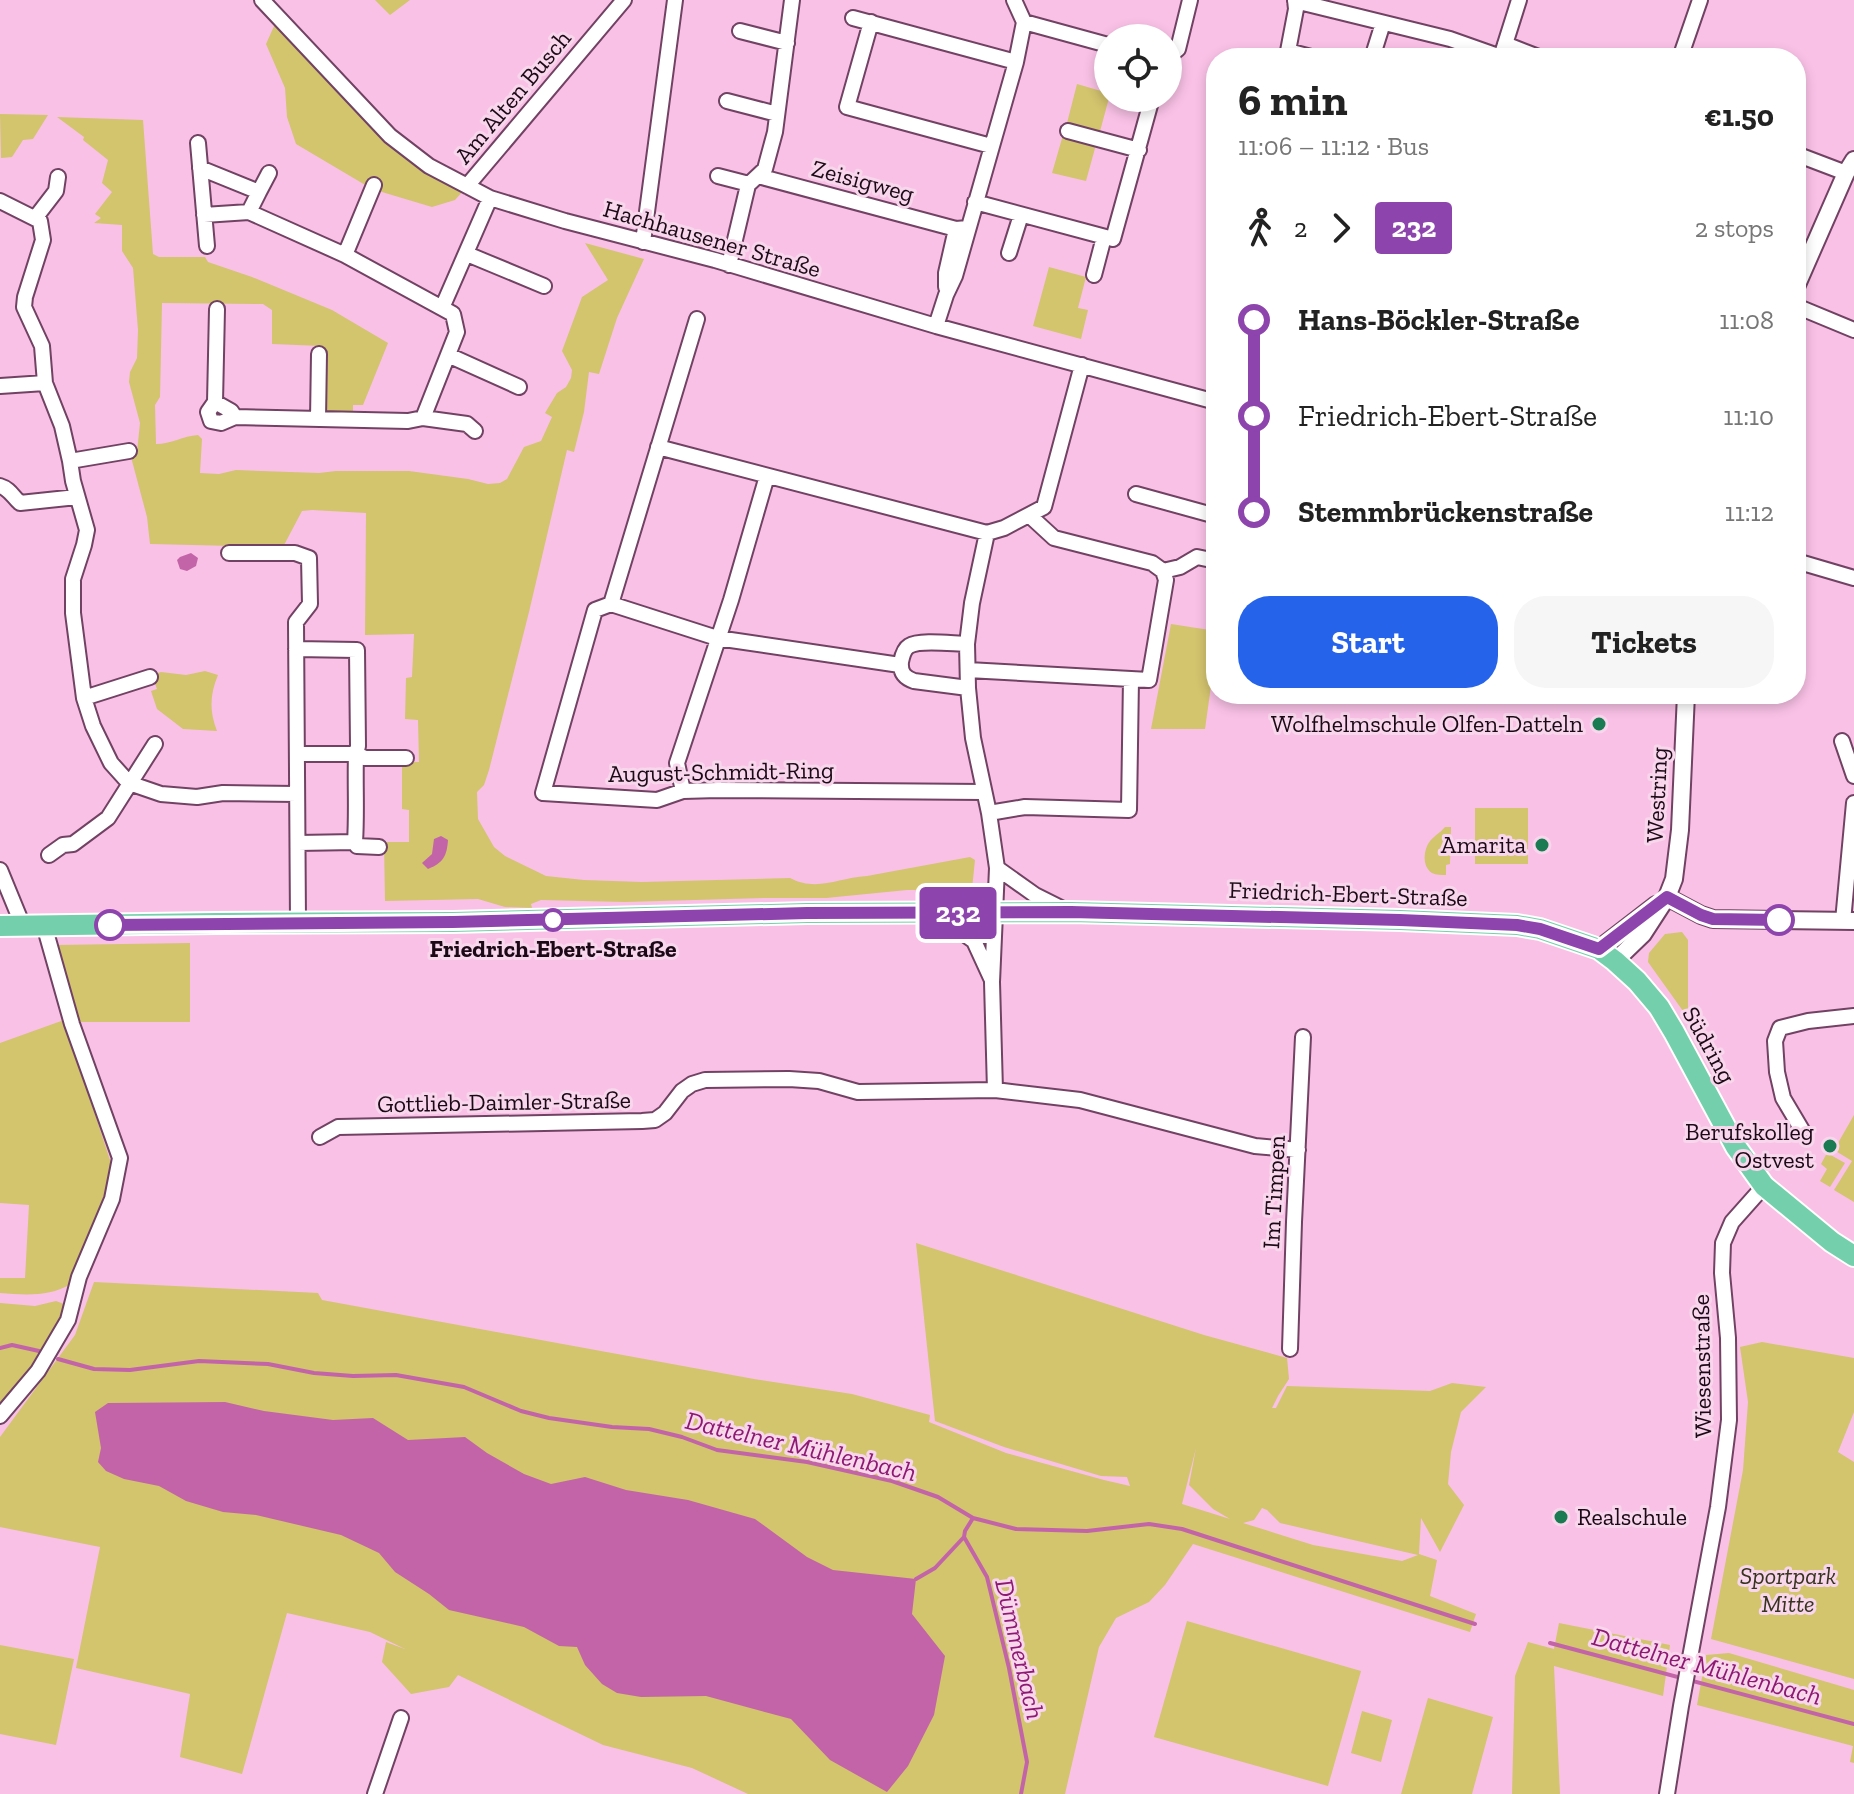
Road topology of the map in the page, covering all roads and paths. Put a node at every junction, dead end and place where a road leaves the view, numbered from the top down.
1 (262, 0) edge
2 (624, 0) edge
3 (675, 0) edge
4 (792, 0) edge
5 (1014, 0) edge
6 (1190, 0) edge
7 (1295, 0) edge
8 (1519, 0) edge
9 (1700, 0) edge
10 (853, 18) dead end
11 (871, 22) junction
12 (1024, 22) junction
13 (1383, 23) junction
14 (740, 31) dead end
15 (1182, 33) edge
16 (1094, 41) edge
17 (787, 43) junction
18 (1289, 48) edge
19 (1375, 48) edge
20 (1484, 48) edge
21 (1505, 48) edge
22 (1683, 48) edge
23 (1016, 62) junction
24 (727, 101) dead end
25 (1148, 112) edge
26 (777, 114) junction
27 (1068, 131) dead end
28 (198, 143) dead end
29 (991, 146) junction
30 (1139, 150) junction
31 (1806, 156) edge
32 (1850, 166) edge
33 (200, 168) junction
34 (269, 173) dead end
35 (718, 176) dead end
36 (58, 177) dead end
37 (754, 180) junction
38 (374, 185) dead end
39 (467, 186) junction
40 (259, 192) junction
41 (490, 198) junction
42 (0, 201) edge
43 (975, 202) junction
44 (249, 212) junction
45 (204, 215) junction
46 (1021, 215) junction
47 (36, 217) junction
48 (962, 228) junction
49 (1104, 237) junction
50 (643, 242) junction
51 (207, 246) dead end
52 (1009, 253) dead end
53 (467, 254) junction
54 (345, 255) junction
55 (729, 265) junction
56 (1806, 265) edge
57 (1094, 275) dead end
58 (544, 286) dead end
59 (442, 308) junction
60 (217, 309) dead end
61 (1806, 310) edge
62 (697, 319) dead end
63 (936, 326) junction
64 (1854, 330) edge
65 (319, 354) dead end
66 (448, 355) junction
67 (1082, 365) junction
68 (45, 383) junction
69 (0, 386) edge
70 (519, 387) dead end
71 (1206, 399) edge
72 (423, 418) junction
73 (318, 419) junction
74 (475, 431) dead end
75 (658, 447) junction
76 (129, 451) dead end
77 (70, 461) junction
78 (767, 476) junction
79 (0, 486) edge
80 (1136, 494) dead end
81 (77, 497) junction
82 (1206, 513) edge
83 (1029, 515) junction
84 (987, 533) junction
85 (229, 553) dead end
86 (1206, 559) edge
87 (1806, 564) edge
88 (1163, 571) junction
89 (1854, 578) edge
90 (611, 604) junction
91 (717, 638) junction
92 (967, 644) junction
93 (296, 649) junction
94 (900, 665) junction
95 (968, 670) junction
96 (150, 677) dead end
97 (1131, 679) junction
98 (968, 688) junction
99 (84, 698) junction
100 (1686, 704) edge
101 (1842, 741) dead end
102 (155, 744) dead end
103 (297, 754) junction
104 (356, 754) junction
105 (406, 758) dead end
106 (1854, 776) edge
107 (129, 783) junction
108 (683, 791) junction
109 (984, 792) junction
110 (297, 794) junction
111 (1854, 803) edge
112 (989, 813) junction
113 (355, 842) junction
114 (298, 843) junction
115 (379, 847) dead end
116 (49, 855) dead end
117 (997, 868) junction
118 (0, 870) edge
119 (1667, 897) junction
120 (1071, 912) junction
121 (922, 913) junction
122 (997, 913) junction
123 (1848, 921) edge
124 (298, 922) junction
125 (0, 926) edge
126 (23, 926) junction
127 (46, 934) junction
128 (1607, 955) junction
129 (992, 982) junction
130 (1854, 1016) edge
131 (1303, 1037) dead end
132 (995, 1090) junction
133 (1802, 1130) dead end
134 (320, 1137) dead end
135 (1298, 1150) junction
136 (1764, 1186) junction
137 (1854, 1256) edge
138 (1290, 1349) dead end
139 (0, 1416) edge
140 (401, 1718) dead end
141 (375, 1794) edge
142 (1667, 1794) edge

1 - 39 street, Hachhausener Straße
2 - 39 street, Am Alten Busch
3 - 50 street
4 - 17 street
5 - 12 street
6 - 15 street
7 - 13 street
7 - 18 street
8 - 21 street
9 - 22 street
10 - 11 street
11 - 23 street
11 - 29 street
12 - 16 street
12 - 23 street
13 - 19 street
13 - 20 street
14 - 17 street
17 - 26 street
23 - 29 street
24 - 26 street
25 - 30 street
26 - 37 street
27 - 30 street
28 - 33 street
29 - 43 street
30 - 49 street
31 - 32 street
32 - 56 street
33 - 40 street
33 - 45 street
34 - 40 street
35 - 37 street, Zeisigweg
36 - 47 street
37 - 48 street, Zeisigweg
37 - 55 street
38 - 54 street
39 - 41 street, Hachhausener Straße
40 - 44 street
41 - 50 street, Hachhausener Straße
41 - 53 street
42 - 47 street
43 - 46 street
43 - 48 street
44 - 45 street
44 - 54 street
45 - 51 street
46 - 49 street
46 - 52 street
47 - 68 street
48 - 63 street
49 - 57 street
50 - 55 street, Hachhausener Straße
53 - 58 street
53 - 59 street
54 - 59 street
55 - 63 street, Hachhausener Straße
59 - 66 street
60 - 73 street
61 - 64 street
62 - 75 street, August-Schmidt-Ring
63 - 67 street, Hachhausener Straße
65 - 73 street
66 - 70 street
66 - 72 street
67 - 71 street, Hachhausener Straße
67 - 83 street
68 - 69 street
68 - 77 street
72 - 73 street
72 - 74 street
75 - 78 street
75 - 90 street, August-Schmidt-Ring
76 - 77 street
77 - 81 street
78 - 84 street
78 - 91 street
79 - 81 street
80 - 82 street
81 - 99 street
83 - 84 street
83 - 88 street
84 - 92 street
85 - 93 street
86 - 88 street
87 - 89 street
88 - 97 street
90 - 91 street
90 - 108 street, August-Schmidt-Ring
91 - 94 street
91 - 108 street
92 - 94 street
92 - 95 street
93 - 103 street
93 - 104 street
94 - 98 street
95 - 97 street
95 - 98 street
96 - 99 street
97 - 112 street
98 - 109 street
99 - 107 street
100 - 119 street, Westring
101 - 106 street
102 - 107 street
103 - 104 street
103 - 110 street
104 - 105 street
104 - 113 street
107 - 110 street
107 - 116 street
108 - 109 street, August-Schmidt-Ring
109 - 112 street
110 - 114 street
111 - 123 street
112 - 117 street
113 - 114 street
113 - 115 street
114 - 124 street
117 - 120 street, Friedrich-Ebert-Straße
117 - 122 street
118 - 126 street
119 - 123 street
119 - 128 street, Westring
120 - 122 main road, Friedrich-Ebert-Straße
120 - 128 main road, Friedrich-Ebert-Straße
121 - 122 main road, Friedrich-Ebert-Straße
121 - 124 main road, Friedrich-Ebert-Straße
121 - 129 street
122 - 129 street
124 - 127 main road, Friedrich-Ebert-Straße
125 - 126 main road, Friedrich-Ebert-Straße
126 - 127 main road, Friedrich-Ebert-Straße
127 - 139 street
128 - 136 main road, Südring
129 - 132 street
130 - 133 street
131 - 135 street, Im Timpen
132 - 134 street, Gottlieb-Daimler-Straße
132 - 135 street, Gottlieb-Daimler-Straße
135 - 138 street, Im Timpen
136 - 137 main road, Südring
136 - 142 street, Wiesenstraße
140 - 141 street

